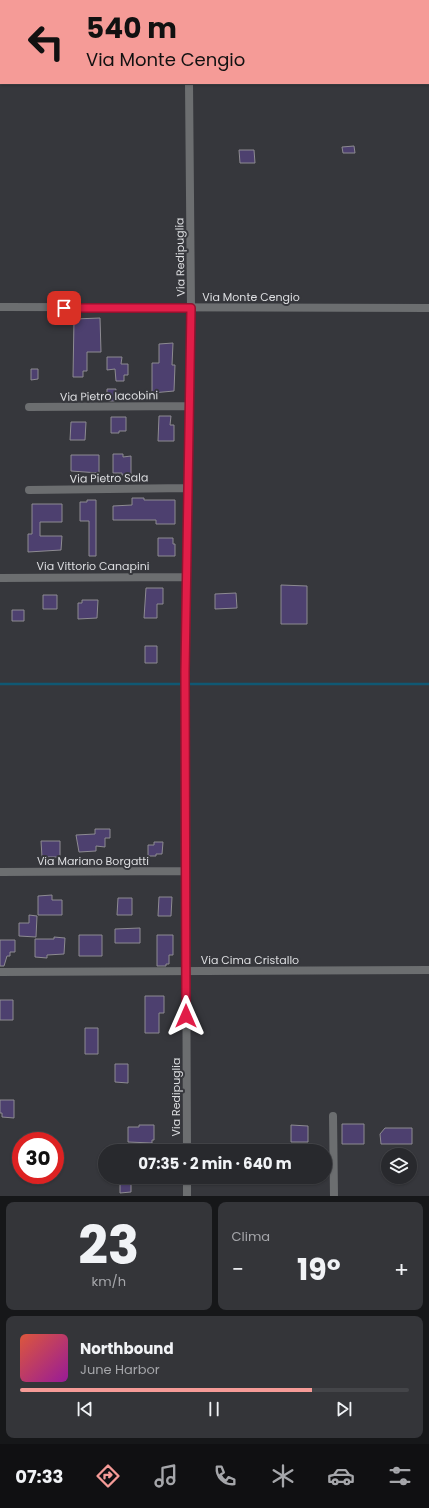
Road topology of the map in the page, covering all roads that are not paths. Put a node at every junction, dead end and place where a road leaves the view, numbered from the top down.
1 (189, 84) edge
2 (0, 307) edge
3 (191, 308) junction
4 (429, 308) edge
5 (190, 406) junction
6 (29, 407) dead end
7 (188, 488) junction
8 (29, 490) dead end
9 (187, 577) junction
10 (0, 578) edge
11 (186, 871) junction
12 (0, 872) edge
13 (429, 970) edge
14 (0, 972) edge
15 (186, 972) junction
16 (333, 1116) dead end
17 (187, 1144) edge
18 (187, 1184) edge
19 (187, 1196) edge
20 (334, 1196) edge

1 - 3 street, Via Redipuglia
2 - 3 street, Via Monte Cengio
3 - 4 street, Via Monte Cengio
3 - 5 street, Via Redipuglia
5 - 6 street, Via Pietro Iacobini
5 - 7 street, Via Redipuglia
7 - 8 street, Via Pietro Sala
7 - 9 street, Via Redipuglia
9 - 10 street, Via Vittorio Canapini
9 - 11 street, Via Redipuglia
11 - 12 street, Via Mariano Borgatti
11 - 15 street, Via Redipuglia
13 - 15 street, Via Cima Cristallo
14 - 15 street, Via Cima Cristallo
15 - 17 street, Via Redipuglia
16 - 20 street
18 - 19 street

